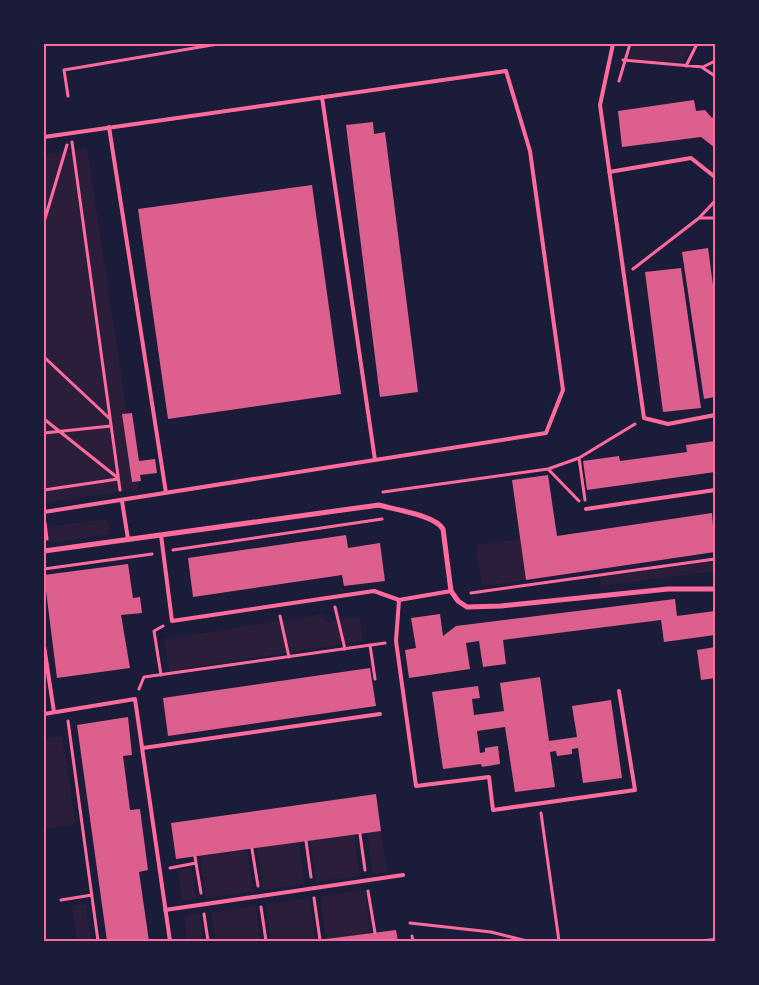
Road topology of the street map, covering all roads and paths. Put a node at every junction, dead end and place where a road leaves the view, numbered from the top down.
1 (218, 44) edge
2 (614, 44) edge
3 (630, 44) edge
4 (697, 44) edge
5 (610, 58) junction
6 (624, 60) junction
7 (715, 61) edge
8 (686, 66) junction
9 (703, 67) junction
10 (715, 76) edge
11 (618, 83) dead end
12 (68, 96) dead end
13 (322, 96) junction
14 (110, 126) junction
15 (71, 133) junction
16 (44, 137) edge
17 (609, 172) junction
18 (715, 177) edge
19 (715, 201) edge
20 (699, 218) junction
21 (715, 218) edge
22 (44, 222) edge
23 (624, 276) junction
24 (44, 357) edge
25 (715, 415) edge
26 (644, 418) junction
27 (44, 419) edge
28 (109, 419) junction
29 (111, 426) junction
30 (59, 431) junction
31 (44, 433) edge
32 (579, 458) junction
33 (375, 460) junction
34 (548, 469) junction
35 (118, 479) junction
36 (436, 485) dead end
37 (44, 490) edge
38 (715, 490) edge
39 (166, 493) junction
40 (122, 500) junction
41 (586, 509) junction
42 (44, 512) edge
43 (384, 519) dead end
44 (45, 520) edge
45 (161, 535) junction
46 (128, 539) junction
47 (46, 551) edge
48 (163, 552) junction
49 (715, 559) edge
50 (44, 569) edge
51 (715, 589) edge
52 (452, 593) junction
53 (332, 597) junction
54 (399, 600) junction
55 (278, 605) junction
56 (172, 621) junction
57 (396, 641) junction
58 (370, 645) junction
59 (44, 646) edge
60 (345, 649) junction
61 (289, 657) junction
62 (161, 675) junction
63 (375, 680) dead end
64 (620, 691) dead end
65 (135, 698) junction
66 (67, 710) junction
67 (54, 712) junction
68 (44, 714) edge
69 (380, 714) dead end
70 (143, 748) junction
71 (540, 803) junction
72 (196, 864) dead end
73 (159, 869) junction
74 (403, 875) dead end
75 (92, 895) junction
76 (61, 900) dead end
77 (165, 910) junction
78 (410, 923) dead end
79 (412, 936) dead end
80 (715, 940) edge
81 (98, 941) edge
82 (170, 941) edge
83 (413, 941) edge
84 (527, 941) edge
85 (558, 941) edge
86 (705, 941) edge

1 - 12 path
2 - 5 lane
3 - 6 path
4 - 8 path
5 - 6 path
5 - 17 lane
6 - 8 path
6 - 11 path
7 - 9 path
8 - 9 path
9 - 10 path
13 - 14 lane
13 - 33 lane
13 - 33 lane
14 - 15 lane
14 - 39 lane
15 - 16 lane
15 - 22 path
15 - 28 path
17 - 18 lane
17 - 23 lane
19 - 20 path
20 - 21 path
20 - 23 path
23 - 26 lane
24 - 28 path
25 - 26 lane
26 - 32 path
27 - 30 path
28 - 29 path
29 - 30 path
29 - 35 path
30 - 31 path
30 - 35 path
32 - 34 path
32 - 41 path
33 - 39 lane
34 - 36 path
34 - 41 path
35 - 37 path
38 - 41 lane
39 - 40 lane
40 - 42 lane
40 - 46 lane
43 - 48 path
44 - 47 path
45 - 46 street
45 - 48 lane
45 - 52 street
46 - 47 street
48 - 50 path
48 - 56 lane
49 - 52 path
51 - 52 street
52 - 54 lane
53 - 54 lane
53 - 55 lane
53 - 60 path
54 - 57 lane
55 - 56 lane
55 - 61 path
56 - 62 path
57 - 58 path
57 - 71 lane
58 - 60 path
58 - 63 path
59 - 67 lane
60 - 61 path
61 - 62 path
62 - 65 path
64 - 71 lane
65 - 66 lane
65 - 70 lane
66 - 67 lane
66 - 75 path
67 - 68 lane
69 - 70 lane
70 - 73 lane
71 - 85 path
72 - 73 path
73 - 77 lane
74 - 77 lane
75 - 76 path
75 - 81 path
77 - 82 lane
78 - 84 path
79 - 83 path
80 - 86 lane

